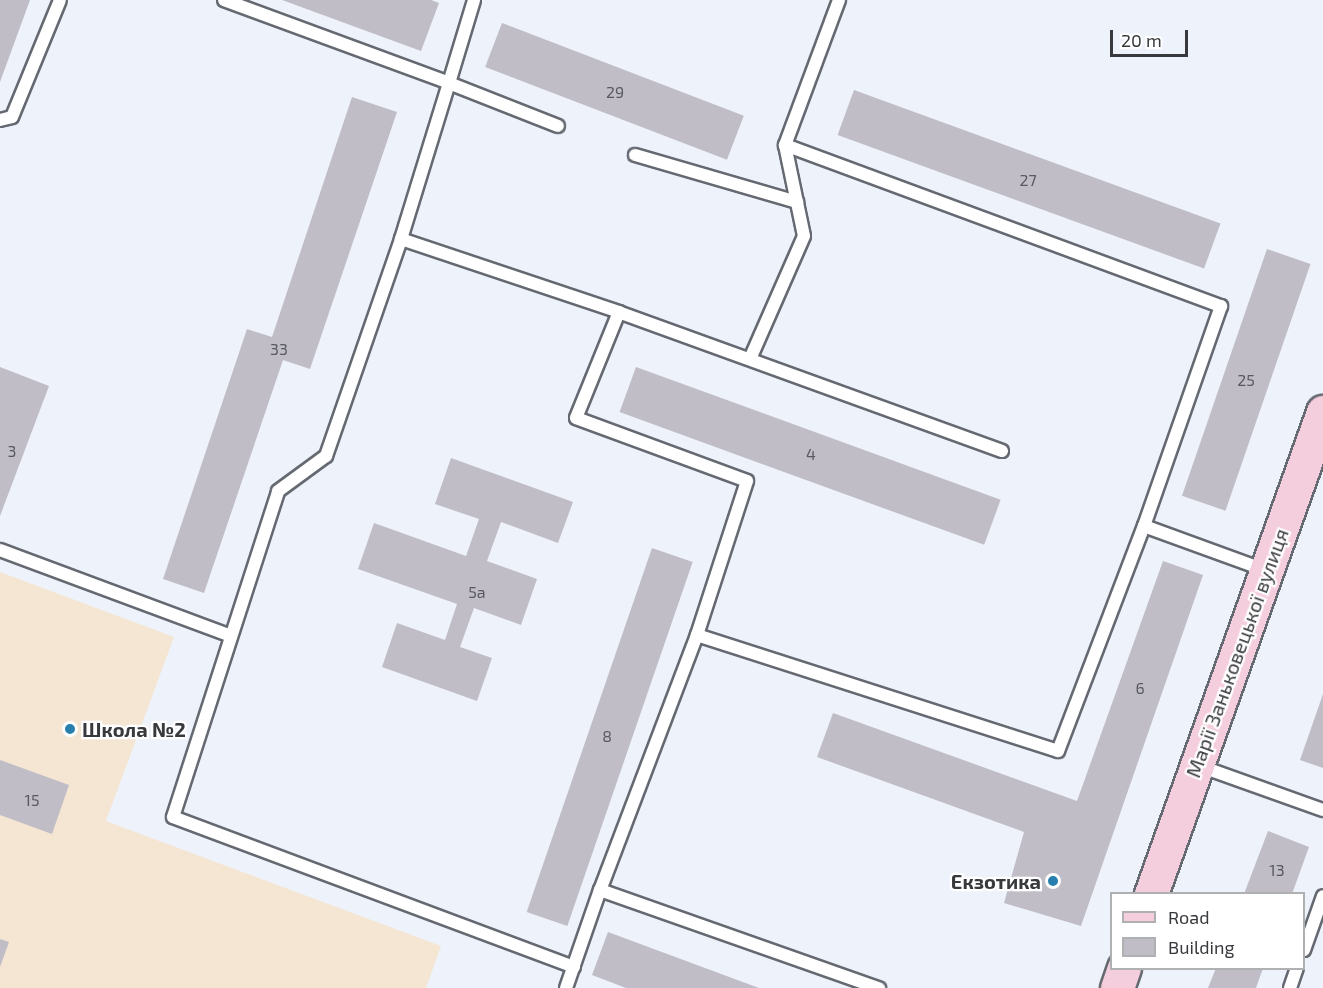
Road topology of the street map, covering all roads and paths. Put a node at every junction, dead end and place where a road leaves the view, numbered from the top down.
1 (60, 0) edge
2 (224, 0) edge
3 (474, 0) edge
4 (840, 0) edge
5 (449, 83) junction
6 (0, 120) edge
7 (558, 126) dead end
8 (785, 145) junction
9 (635, 155) dead end
10 (797, 202) junction
11 (401, 239) junction
12 (619, 312) junction
13 (750, 359) junction
14 (1323, 412) edge
15 (1002, 451) dead end
16 (1144, 526) junction
17 (0, 550) edge
18 (1266, 570) junction
19 (697, 635) junction
20 (231, 636) junction
21 (1197, 765) junction
22 (1323, 810) edge
23 (600, 890) junction
24 (1152, 892) edge
25 (1323, 897) edge
26 (1305, 948) edge
27 (574, 967) junction
28 (1124, 970) edge
29 (1297, 970) edge
30 (566, 988) edge
31 (879, 988) edge
32 (1117, 988) edge
33 (1290, 988) edge

1 - 6 lane
2 - 5 lane
3 - 5 lane
4 - 8 lane
5 - 7 lane
5 - 11 lane
8 - 10 lane
8 - 16 lane
9 - 10 lane
10 - 13 lane
11 - 12 lane
11 - 20 lane
12 - 13 lane
12 - 19 lane
13 - 15 lane
14 - 18 street, Марії Заньковецької вулиця
16 - 18 lane
16 - 19 lane
17 - 20 lane
18 - 21 street, Марії Заньковецької вулиця
19 - 23 lane
20 - 27 lane
21 - 22 lane
21 - 24 street, Марії Заньковецької вулиця
23 - 27 lane
23 - 31 lane
25 - 26 lane
27 - 30 lane
28 - 32 street
29 - 33 lane

